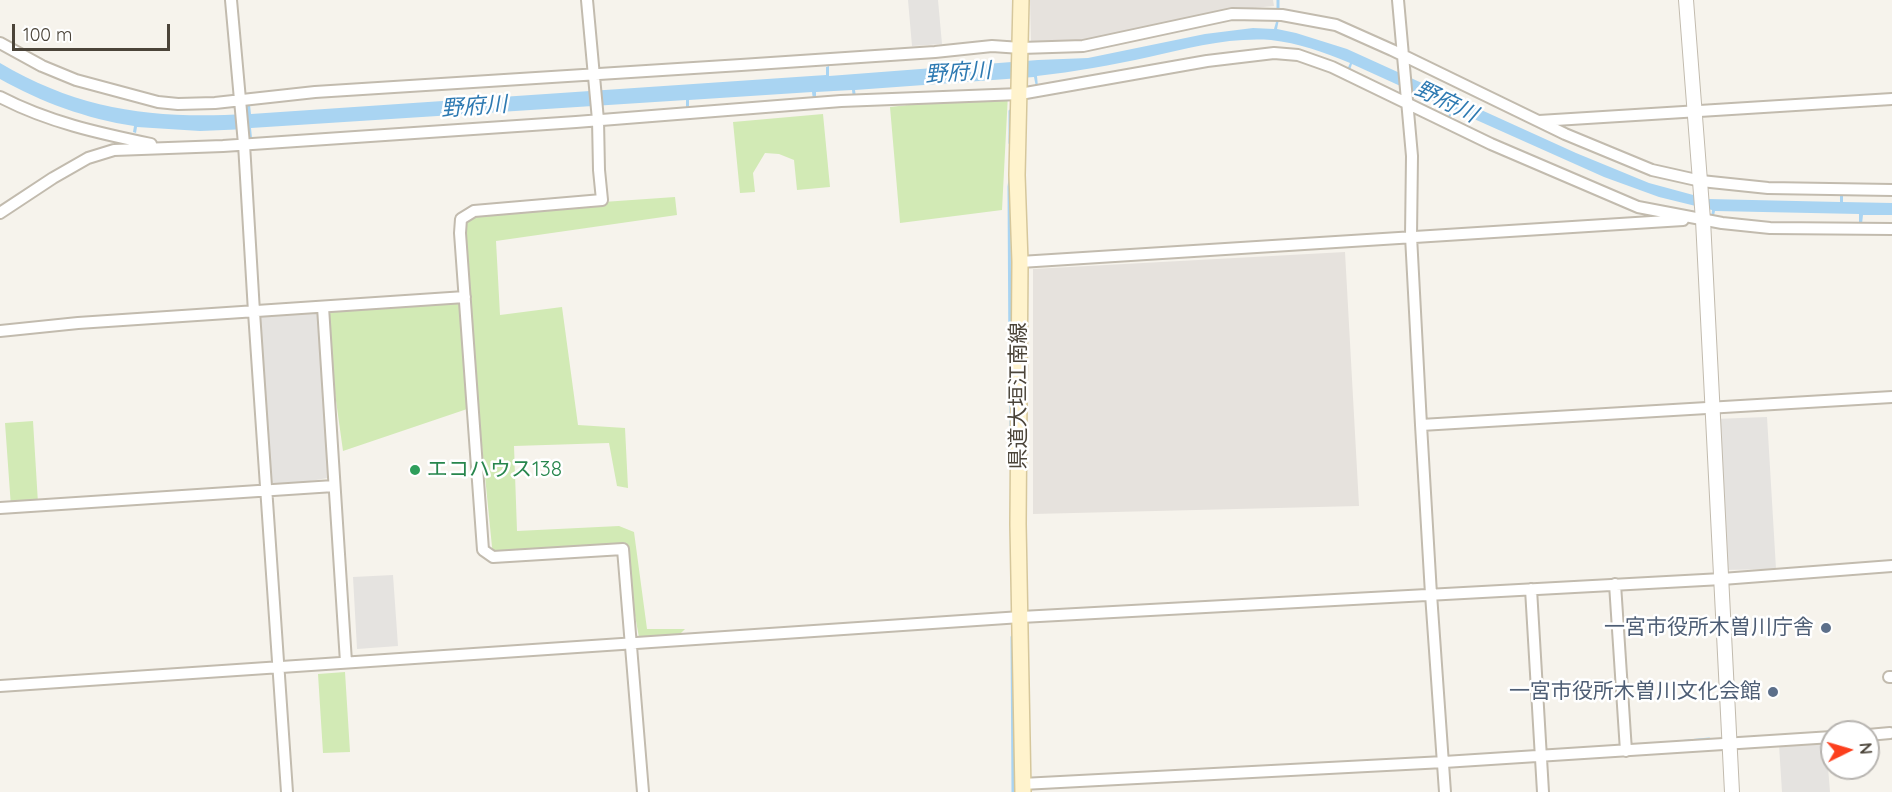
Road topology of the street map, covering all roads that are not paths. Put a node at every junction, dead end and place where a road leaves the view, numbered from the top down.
1 (231, 0) edge
2 (587, 0) edge
3 (1021, 0) edge
4 (1398, 0) edge
5 (1686, 0) edge
6 (0, 43) edge
7 (1020, 48) junction
8 (1403, 56) junction
9 (594, 74) junction
10 (1020, 94) junction
11 (0, 97) edge
12 (1892, 99) edge
13 (240, 100) junction
14 (1407, 104) junction
15 (1695, 111) junction
16 (598, 120) junction
17 (1538, 121) junction
18 (244, 144) junction
19 (171, 148) junction
20 (1701, 181) junction
21 (1892, 190) edge
22 (0, 213) edge
23 (1696, 219) junction
24 (1892, 229) edge
25 (1411, 236) junction
26 (1020, 262) junction
27 (465, 297) junction
28 (323, 307) junction
29 (254, 312) junction
30 (0, 331) edge
31 (1892, 397) edge
32 (1713, 409) junction
33 (1421, 424) junction
34 (334, 486) junction
35 (266, 489) junction
36 (0, 508) edge
37 (1892, 566) edge
38 (1722, 579) junction
39 (1615, 584) junction
40 (1530, 589) junction
41 (1431, 594) junction
42 (1021, 617) junction
43 (631, 643) junction
44 (346, 662) junction
45 (278, 668) junction
46 (0, 686) edge
47 (1890, 733) dead end
48 (1880, 734) edge
49 (1820, 738) edge
50 (1731, 744) junction
51 (1626, 751) junction
52 (1542, 756) junction
53 (1444, 762) junction
54 (1023, 788) edge
55 (287, 792) edge
56 (643, 792) edge
57 (1445, 792) edge
58 (1543, 792) edge
59 (1732, 792) edge

1 - 13 street
2 - 9 street
3 - 7 main road, 県道大垣江南線
4 - 8 street
5 - 15 street
6 - 13 street
7 - 8 street
7 - 9 street
7 - 10 main road, 県道大垣江南線
8 - 14 street
8 - 17 street
9 - 13 street
9 - 16 street
10 - 14 street
10 - 16 street
10 - 26 main road, 県道大垣江南線
11 - 19 street
12 - 15 street
13 - 18 street
14 - 23 street
14 - 25 street
15 - 17 street
15 - 20 street
16 - 18 street
16 - 27 street
17 - 20 street
18 - 19 street
18 - 29 street
19 - 22 street
20 - 21 street
20 - 23 street
23 - 24 street
23 - 25 street
23 - 32 street
25 - 26 street
25 - 33 street
26 - 42 main road, 県道大垣江南線
27 - 28 street
27 - 43 street
28 - 29 street
28 - 34 street
29 - 30 street
29 - 35 street
31 - 32 street
32 - 33 street
32 - 38 street
33 - 41 street
34 - 35 street
34 - 44 street
35 - 36 street
35 - 45 street
37 - 38 street
38 - 39 street
38 - 50 street
39 - 40 street
39 - 51 street
40 - 41 street
40 - 52 street
41 - 42 street
41 - 53 street
42 - 43 street
42 - 54 main road, 県道大垣江南線
43 - 44 street
43 - 56 street
44 - 45 street
45 - 46 street
45 - 55 street
47 - 48 street
49 - 50 street
50 - 51 street
50 - 59 street
51 - 52 street
52 - 53 street
52 - 58 street
53 - 54 street
53 - 57 street

